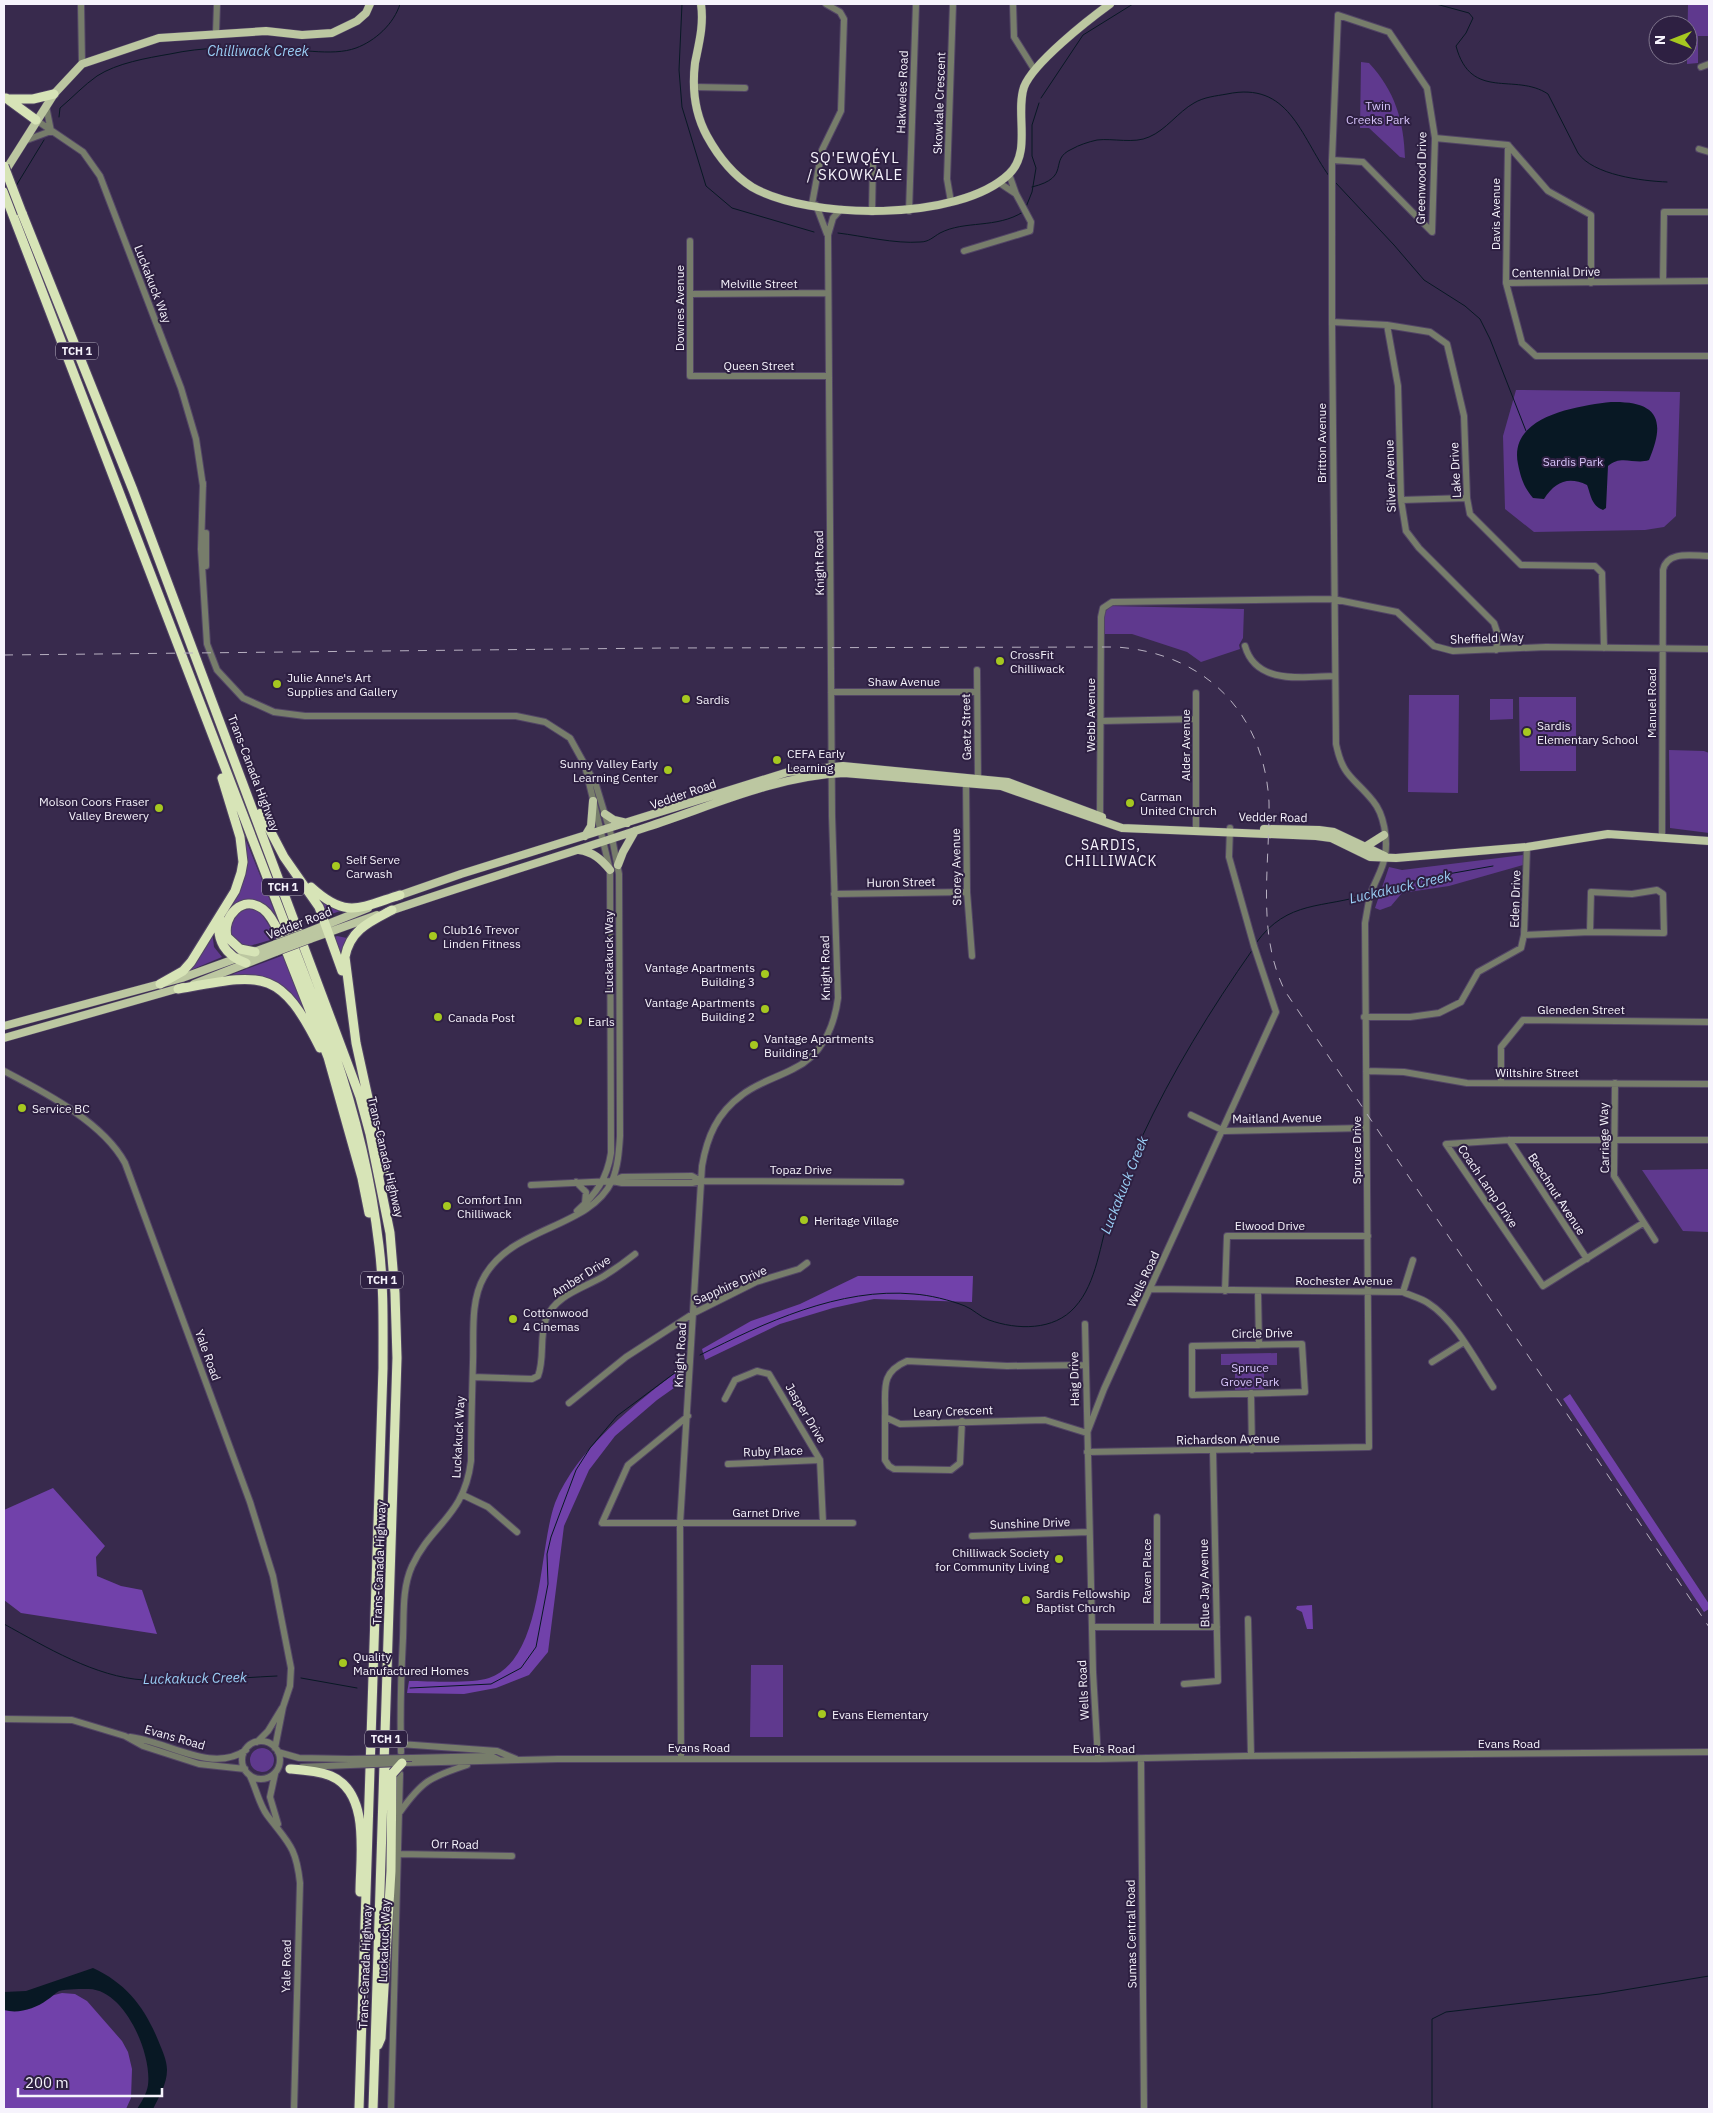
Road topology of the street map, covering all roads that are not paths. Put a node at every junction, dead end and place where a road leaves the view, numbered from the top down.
1 (81, 4) edge
2 (216, 4) edge
3 (370, 4) edge
4 (700, 4) edge
5 (826, 4) edge
6 (916, 4) edge
7 (953, 4) edge
8 (1013, 4) edge
9 (1110, 4) edge
10 (1338, 15) joint
11 (216, 33) junction
12 (82, 64) junction
13 (1709, 64) edge
14 (1701, 67) dead end
15 (1034, 69) junction
16 (694, 87) junction
17 (745, 88) dead end
18 (54, 94) junction
19 (6, 98) edge
20 (46, 106) junction
21 (36, 120) junction
22 (50, 131) junction
23 (1435, 138) junction
24 (22, 142) junction
25 (1508, 145) junction
26 (1699, 149) dead end
27 (1709, 152) edge
28 (873, 160) dead end
29 (1332, 160) junction
30 (4, 166) edge
31 (4, 173) edge
32 (1009, 174) junction
33 (998, 182) junction
34 (4, 192) edge
35 (1016, 194) junction
36 (950, 202) junction
37 (814, 205) junction
38 (841, 209) junction
39 (909, 211) junction
40 (872, 212) junction
41 (1709, 212) edge
42 (828, 235) junction
43 (690, 241) dead end
44 (964, 251) dead end
45 (1663, 281) junction
46 (1709, 281) edge
47 (1506, 283) junction
48 (1591, 283) junction
49 (690, 294) junction
50 (828, 294) junction
51 (1332, 322) junction
52 (1387, 325) junction
53 (1709, 356) edge
54 (690, 376) joint
55 (829, 376) junction
56 (1467, 498) junction
57 (1402, 500) junction
58 (1709, 556) edge
59 (1333, 599) junction
60 (1103, 608) joint
61 (1245, 646) dead end
62 (1604, 648) junction
63 (1662, 648) junction
64 (1709, 649) edge
65 (1496, 650) junction
66 (184, 666) junction
67 (977, 670) dead end
68 (1334, 676) junction
69 (831, 692) junction
70 (976, 692) junction
71 (1196, 693) dead end
72 (1196, 719) junction
73 (1101, 721) junction
74 (222, 725) junction
75 (585, 764) junction
76 (832, 770) junction
77 (966, 780) junction
78 (978, 781) junction
79 (593, 801) junction
80 (605, 814) junction
81 (1100, 819) junction
82 (629, 823) junction
83 (1196, 827) junction
84 (605, 830) junction
85 (1230, 830) junction
86 (635, 831) junction
87 (1384, 835) junction
88 (585, 836) junction
89 (1662, 836) junction
90 (608, 839) junction
91 (1709, 841) edge
92 (1365, 847) junction
93 (1527, 847) junction
94 (577, 849) junction
95 (1385, 856) junction
96 (618, 864) junction
97 (610, 870) junction
98 (298, 875) junction
99 (967, 892) junction
100 (834, 894) junction
101 (400, 895) junction
102 (392, 910) junction
103 (222, 913) junction
104 (327, 929) junction
105 (1590, 932) junction
106 (1524, 935) junction
107 (277, 948) junction
108 (255, 952) junction
109 (972, 956) dead end
110 (234, 959) junction
111 (246, 963) junction
112 (160, 984) junction
113 (178, 989) junction
114 (348, 996) junction
115 (1364, 1017) junction
116 (1709, 1022) edge
117 (6, 1025) edge
118 (4, 1039) edge
119 (4, 1071) edge
120 (1366, 1071) junction
121 (333, 1073) junction
122 (1501, 1083) junction
123 (1615, 1083) junction
124 (1709, 1084) edge
125 (1191, 1115) dead end
126 (1366, 1128) junction
127 (1224, 1131) junction
128 (1509, 1140) junction
129 (1614, 1140) junction
130 (1709, 1140) edge
131 (603, 1181) junction
132 (612, 1181) junction
133 (701, 1181) junction
134 (576, 1182) junction
135 (901, 1182) dead end
136 (531, 1184) dead end
137 (585, 1204) junction
138 (574, 1215) junction
139 (1643, 1223) junction
140 (1368, 1236) junction
141 (1655, 1240) dead end
142 (635, 1254) dead end
143 (1587, 1259) junction
144 (1412, 1260) dead end
145 (807, 1263) dead end
146 (381, 1272) junction
147 (1151, 1289) junction
148 (1225, 1291) junction
149 (1258, 1292) junction
150 (1369, 1292) junction
151 (1403, 1292) junction
152 (396, 1293) junction
153 (694, 1313) junction
154 (1084, 1324) dead end
155 (1464, 1342) junction
156 (1258, 1344) junction
157 (1432, 1362) dead end
158 (1085, 1364) junction
159 (473, 1377) junction
160 (1493, 1387) dead end
161 (1251, 1393) junction
162 (725, 1399) dead end
163 (569, 1403) dead end
164 (688, 1416) junction
165 (885, 1417) junction
166 (962, 1422) junction
167 (1087, 1433) junction
168 (1369, 1447) joint
169 (1252, 1450) junction
170 (1213, 1451) junction
171 (1087, 1452) junction
172 (820, 1460) junction
173 (728, 1464) dead end
174 (463, 1496) junction
175 (1157, 1517) dead end
176 (823, 1523) junction
177 (853, 1523) dead end
178 (680, 1524) junction
179 (517, 1532) dead end
180 (1089, 1532) junction
181 (972, 1536) dead end
182 (1248, 1619) dead end
183 (1157, 1625) junction
184 (1092, 1627) junction
185 (1217, 1627) junction
186 (1184, 1684) dead end
187 (283, 1707) junction
188 (4, 1719) edge
189 (125, 1736) junction
190 (256, 1742) junction
191 (400, 1744) junction
192 (246, 1750) junction
193 (277, 1750) junction
194 (401, 1752) dead end
195 (1709, 1752) edge
196 (1251, 1756) junction
197 (681, 1758) junction
198 (1140, 1759) junction
199 (499, 1760) junction
200 (520, 1760) junction
201 (1098, 1760) junction
202 (392, 1761) junction
203 (412, 1761) junction
204 (349, 1762) junction
205 (402, 1763) junction
206 (475, 1763) junction
207 (245, 1769) junction
208 (290, 1769) junction
209 (275, 1774) junction
210 (396, 1774) junction
211 (250, 1776) junction
212 (400, 1789) junction
213 (415, 1791) junction
214 (399, 1814) junction
215 (280, 1828) junction
216 (398, 1854) junction
217 (512, 1856) dead end
218 (362, 1994) junction
219 (374, 2055) junction
220 (294, 2109) edge
221 (359, 2109) edge
222 (373, 2109) edge
223 (391, 2109) edge
224 (1144, 2109) edge

1 - 12 street
2 - 11 street
3 - 11 main road
4 - 16 main road
5 - 37 street
6 - 39 street, Hakweles Road
7 - 36 street, Skowkale Crescent
8 - 15 street
9 - 15 main road
10 - 23 street, Greenwood Drive
10 - 29 street, Britton Avenue
11 - 12 main road
12 - 18 main road
13 - 14 street
15 - 32 main road
16 - 17 street
16 - 37 main road
18 - 19 highway
18 - 20 main road
19 - 21 highway
20 - 21 main road
20 - 22 street
21 - 22 street, Luckakuck Way
21 - 24 main road
22 - 24 street
22 - 75 street, Luckakuck Way
23 - 25 street
23 - 29 street, Greenwood Drive
24 - 31 main road
25 - 47 street, Davis Avenue
25 - 48 street
26 - 27 street
28 - 40 street
29 - 51 street, Britton Avenue
30 - 74 highway, Trans-Canada Highway / TCH 1, bridge
32 - 33 main road
32 - 35 street
33 - 35 street
33 - 36 main road
34 - 66 highway, Trans-Canada Highway / TCH 1
35 - 44 street
36 - 39 main road
37 - 38 main road
37 - 42 street, Knight Road
38 - 40 main road
38 - 42 street, Knight Road
39 - 40 main road
41 - 45 street
42 - 50 street, Knight Road
43 - 49 street, Downes Avenue
45 - 46 street, Centennial Drive
45 - 48 street, Centennial Drive
47 - 48 street, Centennial Drive
47 - 53 street, Centennial Drive
49 - 50 street, Melville Street
49 - 54 street, Downes Avenue
50 - 55 street, Knight Road
51 - 52 street, Lake Drive
51 - 59 street, Britton Avenue
52 - 56 street, Lake Drive
52 - 57 street, Silver Avenue
54 - 55 street, Queen Street
55 - 69 street, Knight Road
56 - 57 street
56 - 62 street, Lake Drive
57 - 65 street, Silver Avenue
58 - 63 street, Manuel Road
59 - 60 street, Sheffield Way
59 - 65 street, Sheffield Way
59 - 68 street, Britton Avenue
60 - 73 street, Webb Avenue
61 - 68 street
62 - 63 street, Sheffield Way
62 - 65 street, Sheffield Way
63 - 64 street, Sheffield Way
63 - 89 street, Manuel Road
66 - 103 highway
66 - 146 highway, Trans-Canada Highway / TCH 1
67 - 70 street, Gaetz Street
68 - 87 street, Britton Avenue
69 - 70 street, Shaw Avenue
69 - 76 street, Knight Road
70 - 78 street, Gaetz Street
71 - 72 street, Alder Avenue
72 - 73 street
72 - 83 street, Alder Avenue
73 - 81 street, Webb Avenue
74 - 98 highway
74 - 152 highway, Trans-Canada Highway / TCH 1
75 - 79 street, Luckakuck Way
75 - 80 street, Luckakuck Way
76 - 77 main road, Vedder Road
76 - 82 main road, Vedder Road
76 - 86 main road, Vedder Road
76 - 100 street, Knight Road
77 - 78 main road, Vedder Road
77 - 99 street, Storey Avenue
78 - 81 main road, Vedder Road
79 - 84 street, Luckakuck Way
79 - 88 main road
80 - 82 main road
80 - 84 street, Luckakuck Way
81 - 83 main road, Vedder Road
81 - 85 main road, Vedder Road
82 - 84 main road, Vedder Road
83 - 85 main road, Vedder Road
84 - 88 main road, Vedder Road
84 - 90 street, Luckakuck Way
85 - 92 main road, Vedder Road
85 - 95 main road, Vedder Road
85 - 127 street, Wells Road
86 - 90 main road, Vedder Road
86 - 96 main road
87 - 92 main road
87 - 95 street, Britton Avenue
88 - 101 main road, Vedder Road
89 - 91 main road, Vedder Road
89 - 93 main road, Vedder Road
90 - 94 main road, Vedder Road
90 - 96 street, Luckakuck Way
90 - 97 street, Luckakuck Way
92 - 95 main road, Vedder Road
93 - 95 main road, Vedder Road
93 - 106 street, Eden Drive
94 - 97 main road
94 - 102 main road, Vedder Road
95 - 115 street, Spruce Drive
96 - 132 street, Luckakuck Way
97 - 131 street, Luckakuck Way
98 - 101 highway
98 - 104 highway
99 - 100 street, Huron Street
99 - 109 street, Storey Avenue
100 - 133 street, Knight Road
101 - 104 main road, Vedder Road
102 - 104 main road, Vedder Road
102 - 114 highway
103 - 110 highway
103 - 112 highway
104 - 107 main road, Vedder Road, bridge
104 - 114 highway
105 - 105 street
105 - 106 street
106 - 115 street, Eden Drive
107 - 108 main road, Vedder Road
107 - 111 main road, Vedder Road
108 - 110 main road, Vedder Road
108 - 121 highway
110 - 111 highway
110 - 112 main road, Vedder Road
111 - 113 main road, Vedder Road
112 - 117 main road, Vedder Road
113 - 118 main road, Vedder Road
113 - 121 highway
114 - 152 highway
115 - 120 street, Spruce Drive
116 - 122 street, Gleneden Street
119 - 187 street, Yale Road
120 - 122 street, Wiltshire Street
120 - 126 street, Spruce Drive
121 - 146 highway
122 - 123 street, Wiltshire Street
123 - 124 street, Wiltshire Street
123 - 129 street, Carriage Way
125 - 127 street, Maitland Avenue
126 - 127 street, Maitland Avenue
126 - 140 street, Spruce Drive
127 - 147 street, Wells Road
128 - 129 street, Coach Lamp Drive
128 - 143 street, Beechnut Avenue
128 - 143 street, Coach Lamp Drive
129 - 130 street, Coach Lamp Drive
129 - 139 street, Carriage Way
131 - 132 street, Topaz Drive
131 - 134 street, Topaz Drive
131 - 137 street, Luckakuck Way
132 - 133 street, Topaz Drive
132 - 138 street, Luckakuck Way
133 - 135 street, Topaz Drive
133 - 153 street, Knight Road
134 - 136 street, Topaz Drive
134 - 137 street
137 - 138 street, Luckakuck Way
138 - 159 street, Luckakuck Way
139 - 141 street, Carriage Way
139 - 143 street, Coach Lamp Drive
140 - 148 street, Elwood Drive
140 - 150 street, Spruce Drive
142 - 159 street, Amber Drive
144 - 151 street
145 - 153 street, Sapphire Drive
146 - 218 highway, Trans-Canada Highway / TCH 1
147 - 148 street, Rochester Avenue
147 - 167 street, Wells Road
148 - 149 street, Rochester Avenue
149 - 150 street, Rochester Avenue
149 - 156 street
150 - 151 street, Rochester Avenue
150 - 168 street, Spruce Drive
151 - 155 street, Rochester Avenue
152 - 219 highway, Trans-Canada Highway / TCH 1
153 - 163 street, Sapphire Drive
153 - 164 street, Knight Road
154 - 158 street, Haig Drive
155 - 157 street
155 - 160 street, Rochester Avenue
156 - 161 street, Circle Drive
156 - 161 street, Circle Drive
158 - 165 street
158 - 167 street, Haig Drive
159 - 174 street, Luckakuck Way
161 - 169 street
162 - 172 street, Jasper Drive
164 - 178 street, Knight Road
164 - 178 street, Garnet Drive
165 - 166 street, Leary Crescent
165 - 166 street
166 - 167 street, Leary Crescent
167 - 171 street, Wells Road
168 - 169 street, Richardson Avenue
169 - 170 street, Richardson Avenue
170 - 171 street, Richardson Avenue
170 - 185 street, Blue Jay Avenue
171 - 180 street, Wells Road
172 - 173 street, Ruby Place
172 - 176 street, Jasper Drive
174 - 179 street
174 - 191 street, Luckakuck Way
175 - 183 street, Raven Place
176 - 177 street, Garnet Drive
176 - 178 street, Garnet Drive
178 - 197 street, Knight Road
180 - 181 street, Sunshine Drive
180 - 184 street, Wells Road
182 - 196 street
183 - 184 street
183 - 185 street
184 - 201 street, Wells Road
185 - 186 street, Blue Jay Avenue
187 - 190 street, Yale Road
187 - 193 street, Yale Road
188 - 189 street, Evans Road
189 - 192 street, Evans Road
189 - 207 street, Evans Road
190 - 192 street
190 - 193 street
191 - 194 street, Luckakuck Way
191 - 200 street
192 - 207 street
193 - 204 street, Evans Road
193 - 209 street
195 - 196 street, Evans Road
196 - 198 street, Evans Road
197 - 200 street, Evans Road
197 - 201 street, Evans Road
198 - 201 street, Evans Road
198 - 224 street, Sumas Central Road
199 - 200 street, Evans Road
199 - 203 street, Evans Road
199 - 206 street, Evans Road
202 - 203 street, Evans Road, bridge
202 - 204 street, Evans Road, bridge
202 - 205 street, Evans Road, bridge
202 - 210 highway, bridge
203 - 205 street, Evans Road
203 - 206 street, Evans Road
204 - 208 street, Evans Road
205 - 210 highway, bridge
206 - 213 street
207 - 211 street
208 - 209 street, Evans Road
208 - 218 highway
209 - 211 street
209 - 215 street, Yale Road
210 - 212 street, Luckakuck Way
210 - 219 highway
211 - 215 street, Yale Road
212 - 213 street
212 - 214 street, Luckakuck Way
213 - 214 street
214 - 216 street, Luckakuck Way
215 - 220 street, Yale Road
216 - 217 street, Orr Road
216 - 223 street, Luckakuck Way
218 - 221 highway, Trans-Canada Highway / TCH 1
219 - 222 highway, Trans-Canada Highway / TCH 1

